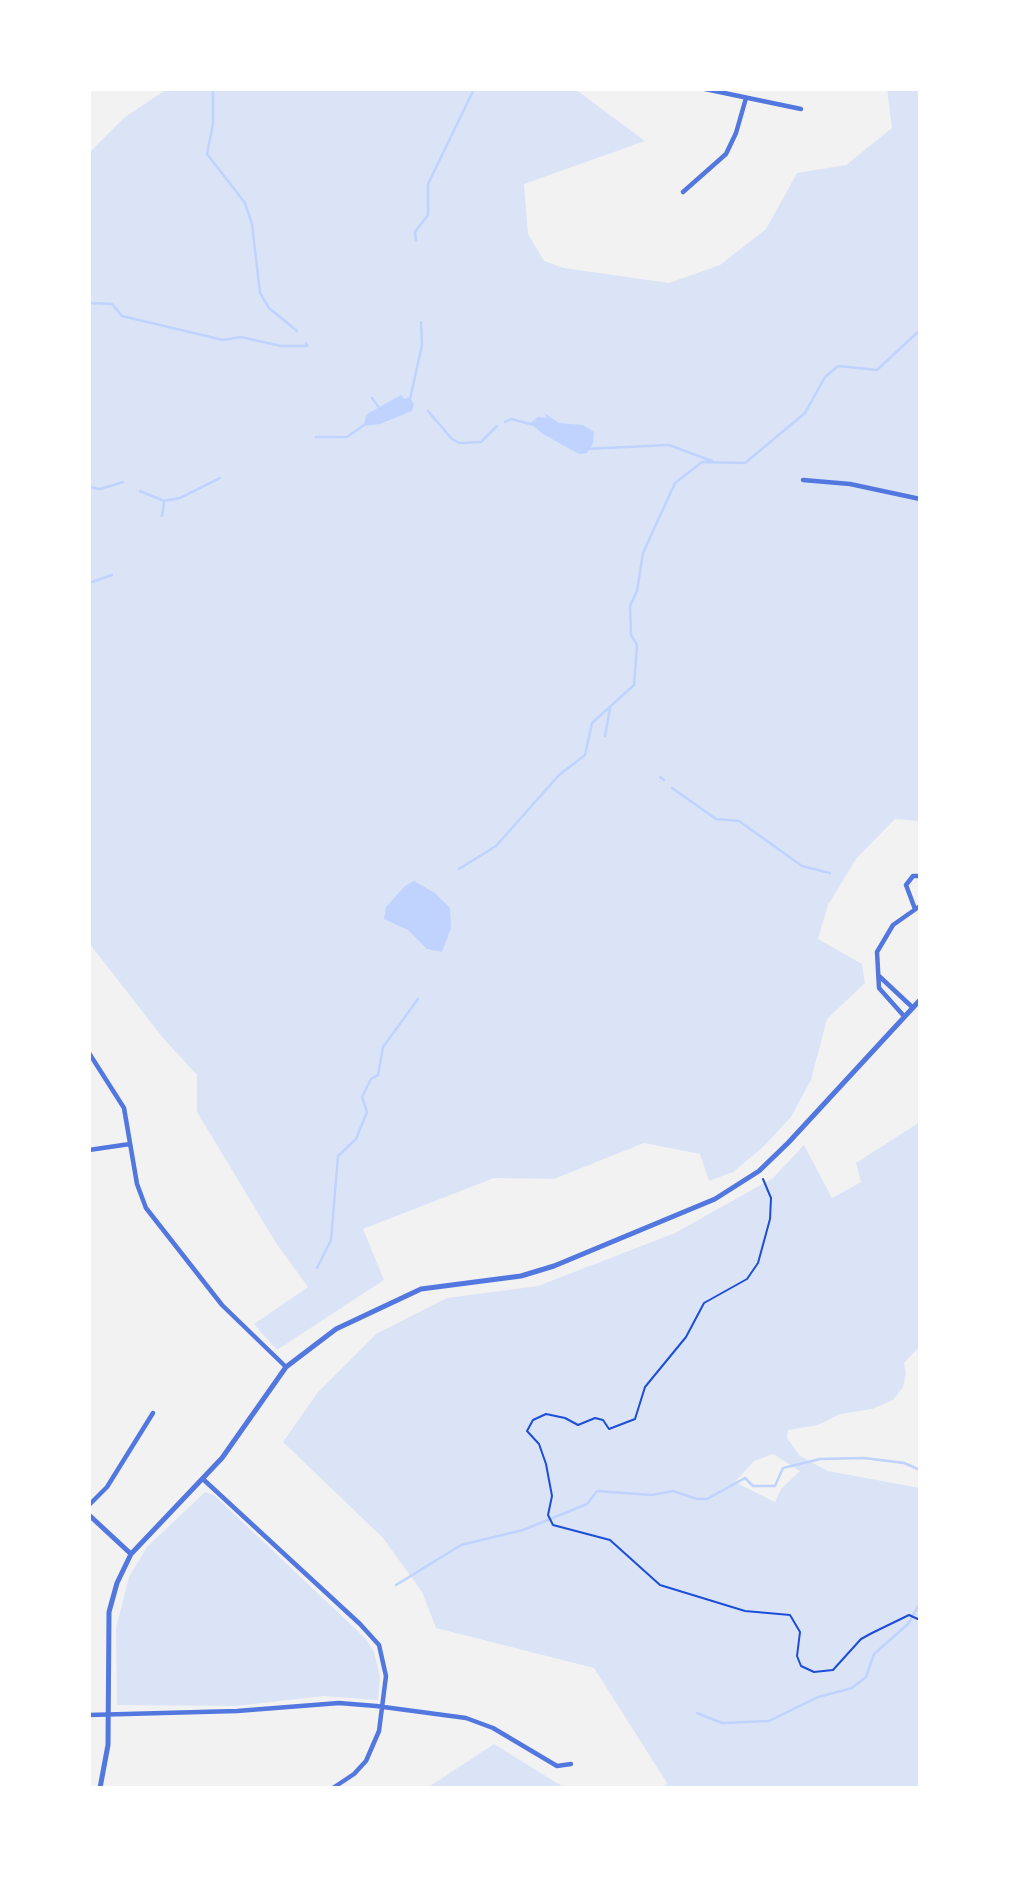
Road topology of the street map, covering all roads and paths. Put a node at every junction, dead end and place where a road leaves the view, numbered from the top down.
1 (705, 89) edge
2 (746, 98) junction
3 (801, 109) dead end
4 (683, 192) dead end
5 (803, 480) dead end
6 (920, 499) edge
7 (920, 876) edge
8 (917, 907) edge
9 (878, 976) junction
10 (920, 1000) edge
11 (911, 1006) junction
12 (903, 1015) junction
13 (89, 1053) edge
14 (131, 1144) junction
15 (89, 1150) edge
16 (763, 1179) dead end
17 (286, 1367) junction
18 (153, 1413) dead end
19 (204, 1480) junction
20 (89, 1505) edge
21 (89, 1515) edge
22 (131, 1555) junction
23 (920, 1620) edge
24 (384, 1707) junction
25 (89, 1715) edge
26 (109, 1715) junction
27 (571, 1763) dead end
28 (100, 1788) edge
29 (333, 1788) edge

1 - 2 street
2 - 3 street
2 - 4 street
5 - 6 street
7 - 8 street
8 - 9 street
9 - 11 street
9 - 12 street
10 - 11 street
11 - 12 street
12 - 17 street
13 - 14 street
14 - 15 street
14 - 17 street
16 - 23 path
17 - 19 street
18 - 20 street
19 - 22 street
19 - 24 street
21 - 22 street
22 - 26 street
24 - 26 street
24 - 27 street
24 - 29 street
25 - 26 street
26 - 28 street

